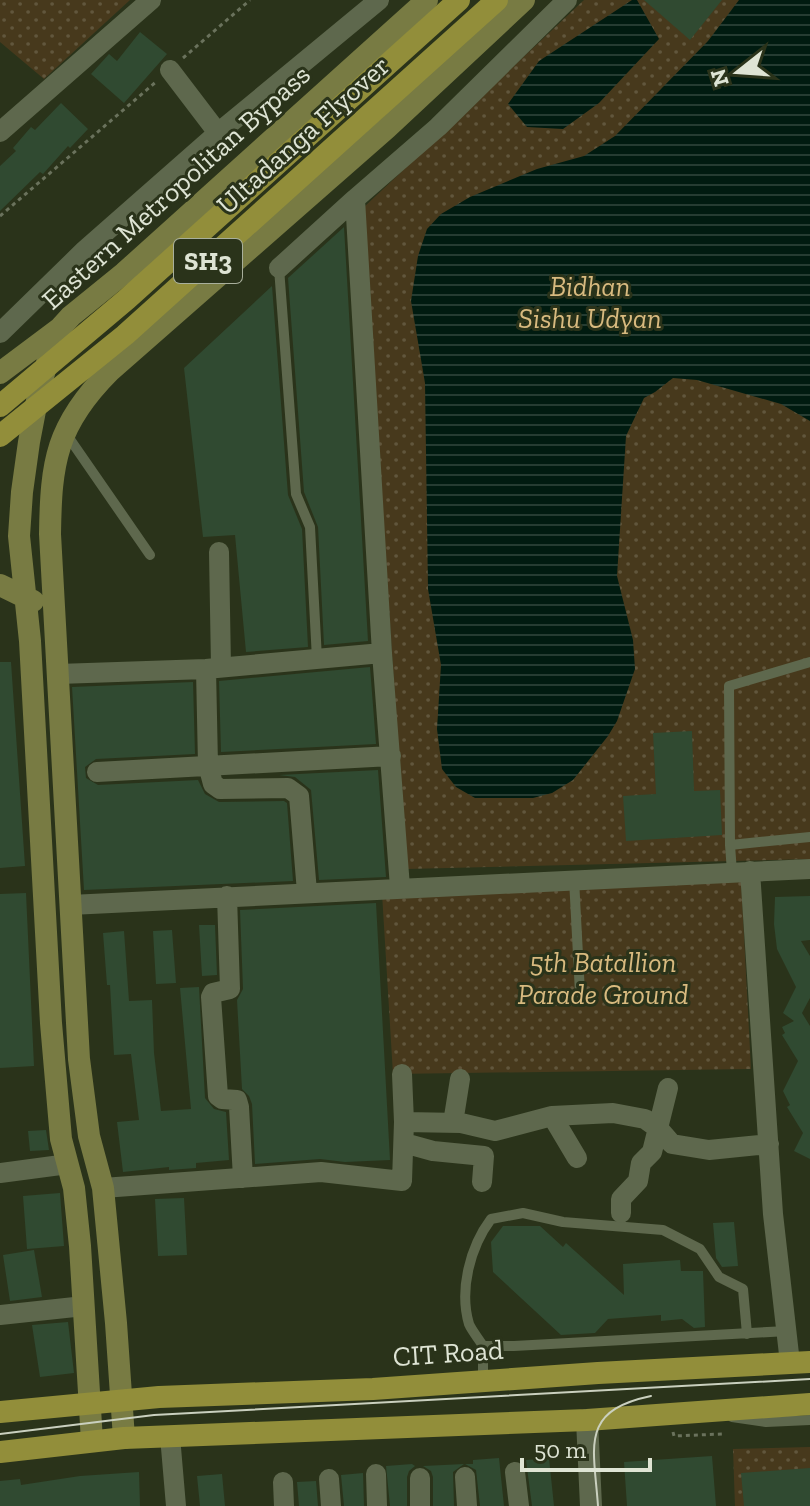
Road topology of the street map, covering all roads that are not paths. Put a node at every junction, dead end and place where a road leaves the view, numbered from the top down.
1 (151, 0) edge
2 (379, 0) edge
3 (427, 0) edge
4 (459, 0) edge
5 (497, 0) edge
6 (524, 0) edge
7 (567, 0) edge
8 (170, 70) road end
9 (0, 132) edge
10 (218, 133) junction
11 (355, 199) junction
12 (279, 268) joint
13 (61, 327) junction
14 (0, 333) edge
15 (0, 373) edge
16 (0, 406) edge
17 (64, 432) junction
18 (0, 436) edge
19 (0, 551) edge
20 (219, 552) dead end
21 (150, 555) dead end
22 (22, 559) junction
23 (53, 566) junction
24 (0, 585) edge
25 (24, 598) junction
26 (54, 606) junction
27 (382, 653) junction
28 (317, 659) junction
29 (810, 662) edge
30 (214, 668) junction
31 (58, 674) junction
32 (391, 756) junction
33 (208, 765) junction
34 (97, 772) dead end
35 (810, 837) edge
36 (730, 845) junction
37 (810, 869) edge
38 (741, 871) junction
39 (574, 878) junction
40 (400, 887) junction
41 (307, 892) junction
42 (227, 896) junction
43 (70, 905) junction
44 (580, 993) dead end
45 (402, 1074) dead end
46 (460, 1079) dead end
47 (668, 1088) dead end
48 (552, 1116) junction
49 (404, 1122) junction
50 (453, 1123) junction
51 (659, 1129) junction
52 (404, 1143) junction
53 (769, 1144) junction
54 (577, 1158) dead end
55 (68, 1164) junction
56 (0, 1173) edge
57 (243, 1178) junction
58 (482, 1182) dead end
59 (103, 1188) junction
60 (621, 1213) dead end
61 (84, 1306) junction
62 (0, 1315) edge
63 (787, 1331) junction
64 (747, 1334) junction
65 (483, 1346) junction
66 (800, 1363) edge
67 (483, 1381) junction
68 (119, 1400) junction
69 (90, 1403) junction
70 (810, 1404) edge
71 (715, 1411) junction
72 (0, 1412) edge
73 (587, 1420) junction
74 (810, 1420) edge
75 (170, 1436) junction
76 (124, 1438) junction
77 (92, 1441) junction
78 (0, 1452) edge
79 (515, 1472) dead end
80 (376, 1474) dead end
81 (465, 1477) dead end
82 (420, 1478) dead end
83 (329, 1479) dead end
84 (283, 1482) dead end
85 (176, 1506) edge
86 (284, 1506) edge
87 (331, 1506) edge
88 (377, 1506) edge
89 (420, 1506) edge
90 (467, 1506) edge
91 (519, 1506) edge
92 (591, 1506) edge

1 - 9 street
2 - 10 street
3 - 13 main road, Eastern Metropolitan Bypass
4 - 16 main road, Ultadanga Flyover / SH3
5 - 18 main road, Ultadanga Flyover / SH3
6 - 17 main road
7 - 11 street
8 - 10 street
10 - 14 street
11 - 12 street
11 - 27 street
12 - 28 lane
13 - 15 main road
13 - 22 main road, Eastern Metropolitan Bypass
17 - 21 lane
17 - 23 main road
19 - 22 main road
20 - 30 street
22 - 23 main road
22 - 25 main road, Eastern Metropolitan Bypass
23 - 26 main road
24 - 25 main road
25 - 26 main road
25 - 55 main road, Eastern Metropolitan Bypass
26 - 31 main road
27 - 28 street
27 - 32 street
28 - 30 street
29 - 36 lane
30 - 31 street
30 - 33 street
31 - 43 main road
32 - 33 street
32 - 40 street
33 - 34 street
33 - 41 street
35 - 36 lane
36 - 38 lane
37 - 38 street
38 - 39 street
38 - 53 street
39 - 40 street
39 - 44 lane
40 - 41 street
41 - 42 street
42 - 43 street
42 - 57 street
43 - 59 main road
45 - 49 street
46 - 50 street
47 - 51 street
48 - 50 street
48 - 51 street
48 - 54 street
49 - 50 street
49 - 52 street
51 - 53 street
51 - 60 street
52 - 57 street
52 - 58 street
53 - 63 street
55 - 56 street
55 - 61 main road, Eastern Metropolitan Bypass
57 - 59 street
59 - 68 main road
61 - 62 street
61 - 69 main road, Eastern Metropolitan Bypass
63 - 64 lane
63 - 66 street
64 - 65 lane
64 - 65 lane
65 - 67 lane
66 - 67 main road, CIT Road
67 - 68 main road, CIT Road
68 - 69 main road, CIT Road
68 - 76 main road
69 - 72 main road, CIT Road
69 - 77 main road, Eastern Metropolitan Bypass
70 - 71 main road
71 - 73 main road
71 - 74 lane
73 - 75 main road
73 - 92 street
75 - 76 main road
75 - 85 street
76 - 77 main road
77 - 78 main road
79 - 91 street
80 - 88 street
81 - 90 street
82 - 89 street
83 - 87 street
84 - 86 street

